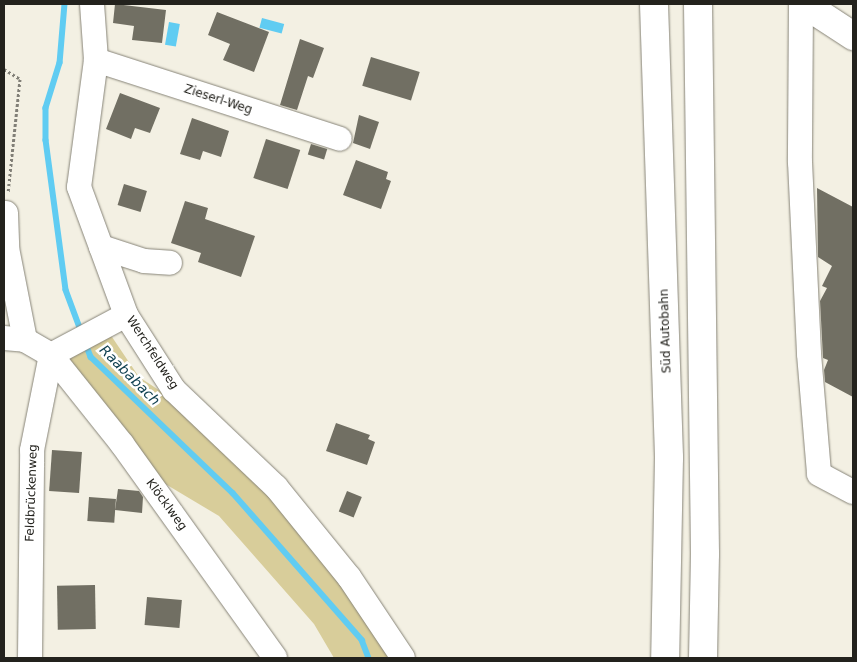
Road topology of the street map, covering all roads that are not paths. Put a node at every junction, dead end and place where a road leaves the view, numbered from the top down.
1 (92, 4) edge
2 (654, 4) edge
3 (698, 4) edge
4 (803, 4) edge
5 (853, 36) edge
6 (96, 60) junction
7 (340, 140) dead end
8 (6, 213) road end
9 (100, 247) junction
10 (5, 248) edge
11 (170, 262) dead end
12 (119, 319) junction
13 (15, 339) edge
14 (58, 351) junction
15 (853, 492) edge
16 (30, 658) edge
17 (275, 658) edge
18 (403, 658) edge
19 (665, 658) edge
20 (703, 658) edge

1 - 6 street, Werchfeldweg
2 - 19 main road, Süd Autobahn
3 - 20 main road
4 - 5 main road
4 - 15 street
6 - 7 street, Zieserl-Weg
6 - 9 street, Werchfeldweg
8 - 10 street
9 - 11 street
9 - 12 street, Werchfeldweg
10 - 13 street
12 - 14 street
12 - 18 street, Werchfeldweg
13 - 14 street
14 - 16 street, Feldbrückenweg
14 - 17 street, Klöcklweg

